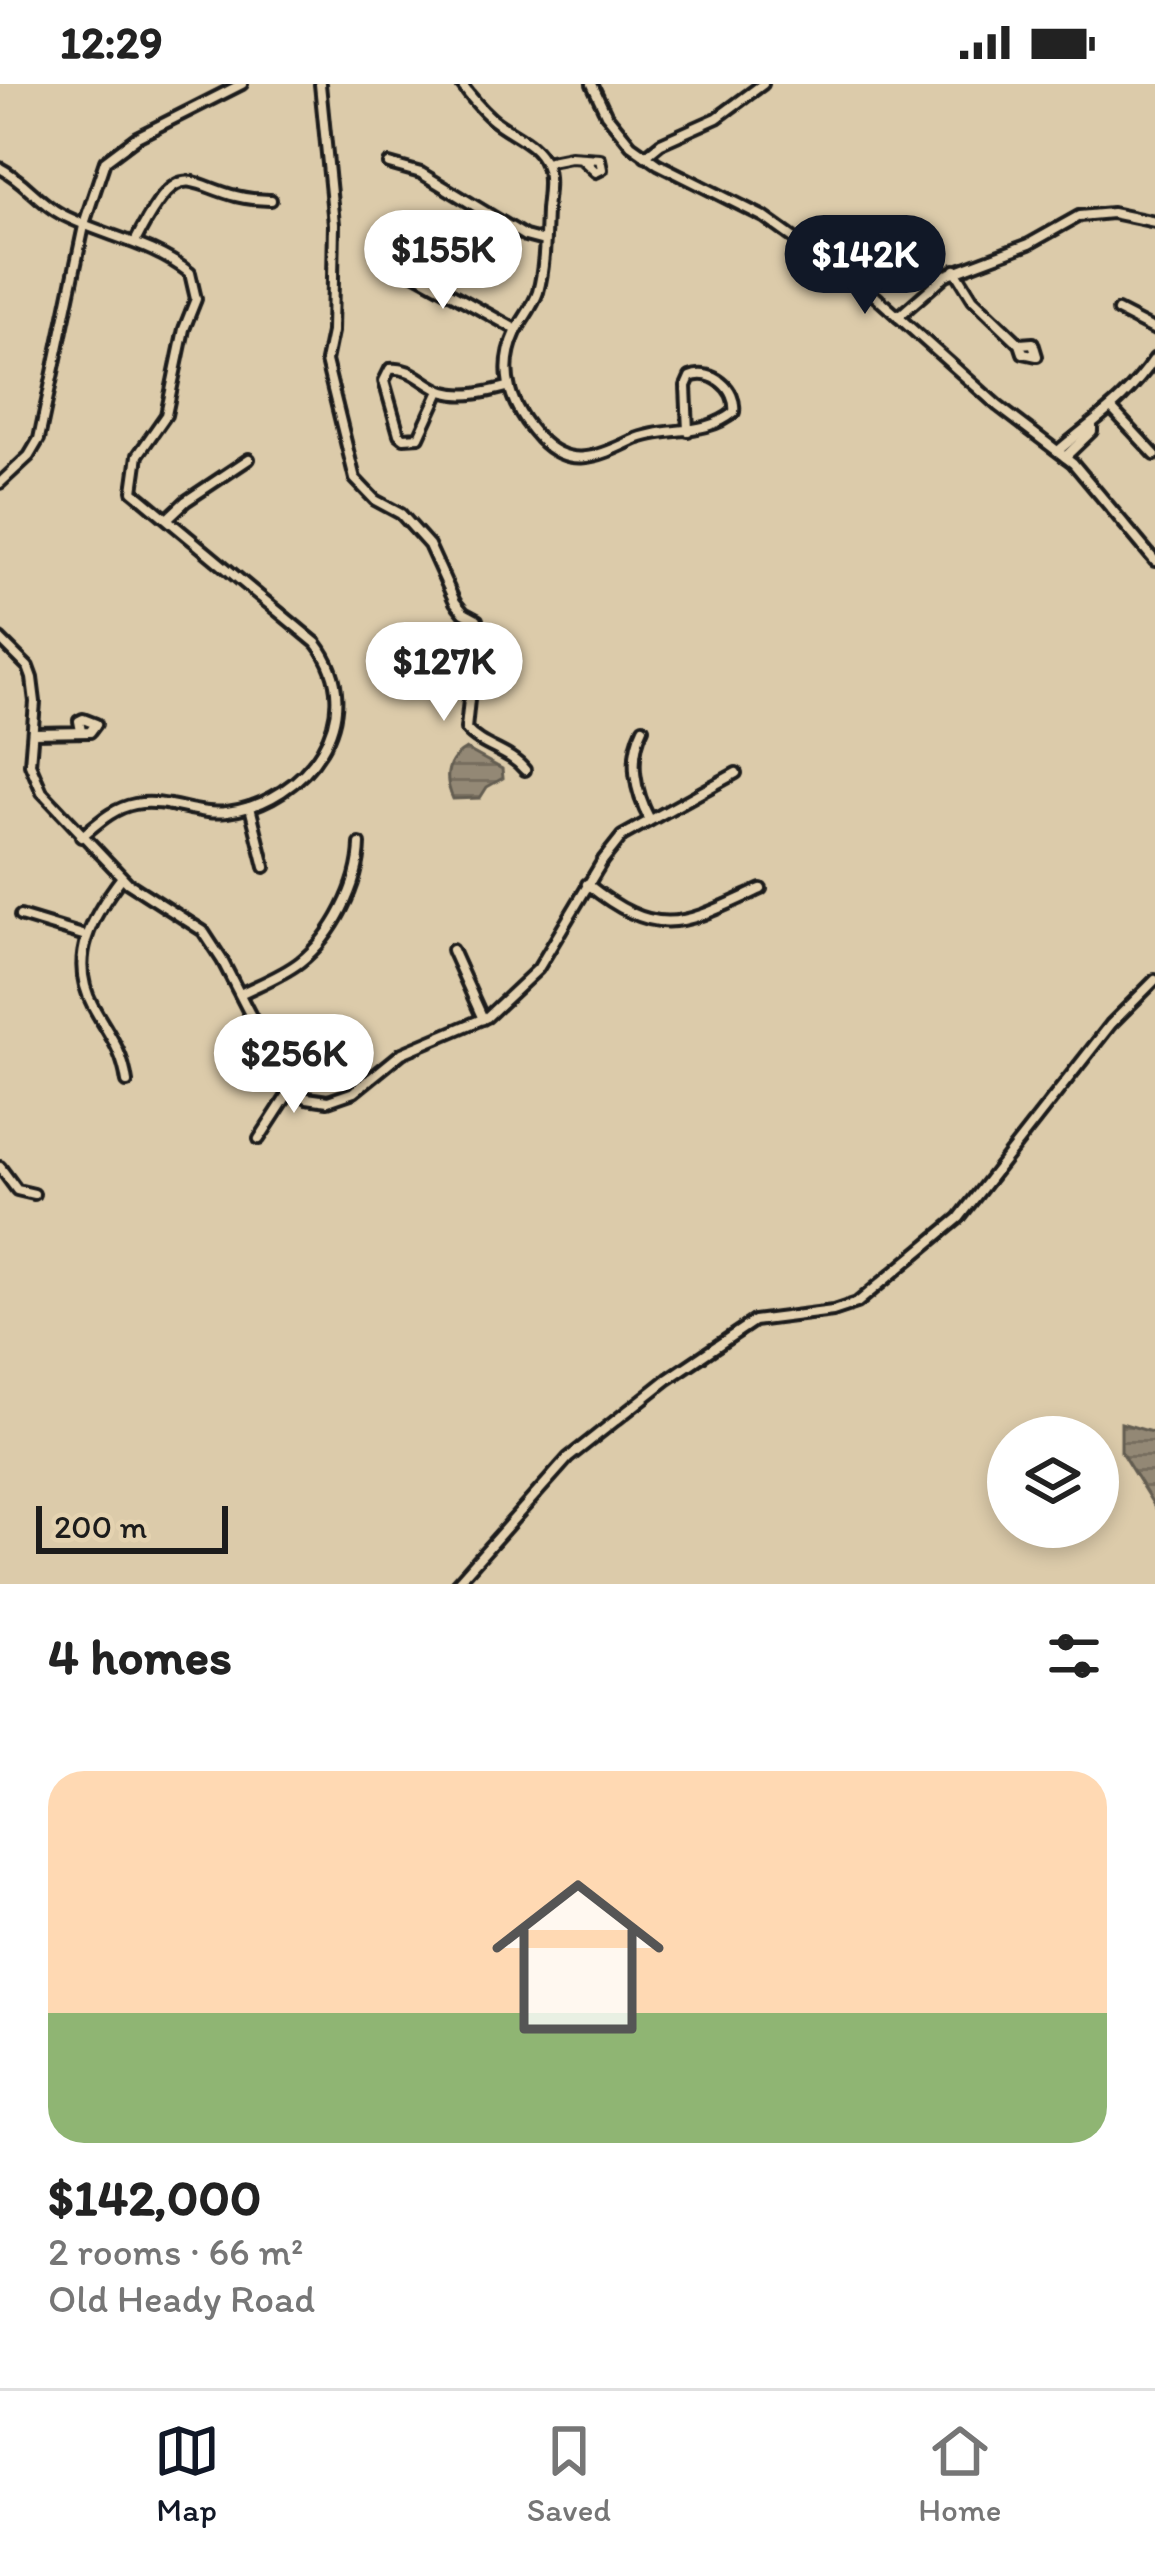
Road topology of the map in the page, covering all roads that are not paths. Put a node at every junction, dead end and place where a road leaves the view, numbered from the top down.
1 (242, 84) edge
2 (320, 84) edge
3 (461, 84) edge
4 (592, 84) edge
5 (763, 84) edge
6 (645, 156) junction
7 (582, 158) dead end
8 (545, 161) junction
9 (389, 164) dead end
10 (0, 168) edge
11 (271, 200) dead end
12 (85, 221) junction
13 (1155, 222) edge
14 (544, 241) junction
15 (135, 242) junction
16 (387, 258) dead end
17 (956, 270) junction
18 (1118, 311) dead end
19 (898, 317) junction
20 (518, 330) junction
21 (1155, 330) edge
22 (1020, 344) dead end
23 (1155, 358) edge
24 (507, 387) junction
25 (440, 391) junction
26 (1113, 410) junction
27 (688, 431) junction
28 (1061, 454) junction
29 (1155, 455) edge
30 (249, 459) dead end
31 (0, 483) edge
32 (168, 518) junction
33 (1155, 561) edge
34 (0, 639) edge
35 (643, 728) dead end
36 (81, 731) dead end
37 (33, 733) junction
38 (525, 770) dead end
39 (736, 773) dead end
40 (250, 807) junction
41 (650, 820) junction
42 (81, 837) junction
43 (360, 844) dead end
44 (265, 867) dead end
45 (122, 877) junction
46 (587, 884) junction
47 (761, 889) dead end
48 (20, 916) dead end
49 (86, 936) junction
50 (452, 950) dead end
51 (1155, 980) edge
52 (240, 994) junction
53 (483, 1019) junction
54 (127, 1082) dead end
55 (290, 1091) junction
56 (259, 1139) dead end
57 (0, 1167) edge
58 (34, 1194) dead end
59 (456, 1584) edge

1 - 12 street
2 - 38 street
3 - 8 street
4 - 6 street
5 - 6 street
6 - 19 street
7 - 8 street
8 - 14 street
9 - 14 street
10 - 12 street
11 - 15 street
12 - 15 street
12 - 31 street
13 - 17 street
14 - 20 street
15 - 32 street
16 - 20 street
17 - 19 street
17 - 22 street
18 - 21 street
19 - 28 street
20 - 24 street
23 - 26 street
24 - 25 street
24 - 27 street
25 - 25 street
26 - 28 street
26 - 29 street
27 - 27 street
28 - 33 street
30 - 32 street
32 - 40 street
34 - 37 street
35 - 41 street
36 - 37 street
37 - 42 street
39 - 41 street
40 - 42 street
40 - 44 street
41 - 46 street
42 - 45 street
43 - 52 street
45 - 49 street
45 - 52 street
46 - 47 street
46 - 53 street
48 - 49 street
49 - 54 street
50 - 53 street
51 - 59 street
52 - 55 street
53 - 55 street
55 - 56 street
57 - 58 street

